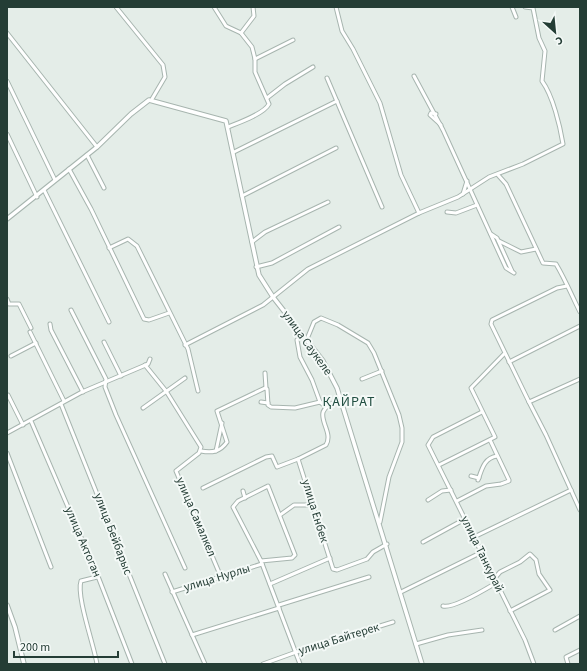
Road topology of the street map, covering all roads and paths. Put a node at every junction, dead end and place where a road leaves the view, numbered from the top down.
1 (116, 7) edge
2 (214, 7) edge
3 (253, 7) edge
4 (336, 7) edge
5 (512, 7) edge
6 (525, 7) edge
7 (516, 17) dead end
8 (7, 33) edge
9 (241, 33) junction
10 (293, 40) dead end
11 (255, 59) junction
12 (313, 68) dead end
13 (414, 76) dead end
14 (327, 78) dead end
15 (7, 81) edge
16 (267, 98) junction
17 (152, 99) junction
18 (337, 101) junction
19 (436, 114) junction
20 (441, 125) junction
21 (228, 127) junction
22 (7, 134) edge
23 (97, 147) junction
24 (336, 148) dead end
25 (234, 152) junction
26 (88, 155) junction
27 (69, 169) junction
28 (498, 175) junction
29 (55, 180) junction
30 (467, 180) junction
31 (104, 188) dead end
32 (44, 190) junction
33 (471, 190) junction
34 (463, 194) junction
35 (242, 196) junction
36 (37, 197) junction
37 (328, 202) dead end
38 (478, 205) junction
39 (382, 207) dead end
40 (447, 212) dead end
41 (419, 213) junction
42 (7, 218) edge
43 (339, 227) dead end
44 (490, 234) junction
45 (498, 240) junction
46 (252, 242) junction
47 (109, 248) junction
48 (536, 249) junction
49 (256, 267) junction
50 (566, 286) junction
51 (273, 298) junction
52 (7, 299) edge
53 (8, 304) edge
54 (71, 310) dead end
55 (580, 312) edge
56 (169, 313) junction
57 (109, 322) dead end
58 (50, 324) dead end
59 (580, 326) edge
60 (31, 328) dead end
61 (30, 332) dead end
62 (303, 334) junction
63 (307, 339) junction
64 (104, 342) dead end
65 (36, 343) junction
66 (185, 345) junction
67 (504, 354) junction
68 (11, 356) dead end
69 (501, 358) junction
70 (150, 359) dead end
71 (508, 360) junction
72 (146, 365) junction
73 (382, 371) junction
74 (265, 373) dead end
75 (120, 376) junction
76 (184, 378) dead end
77 (362, 379) dead end
78 (580, 379) edge
79 (106, 382) junction
80 (266, 388) junction
81 (166, 391) junction
82 (198, 391) dead end
83 (83, 392) junction
84 (8, 395) dead end
85 (341, 400) junction
86 (64, 401) junction
87 (261, 402) dead end
88 (320, 402) junction
89 (529, 402) junction
90 (268, 403) junction
91 (60, 404) junction
92 (325, 406) junction
93 (143, 408) dead end
94 (482, 412) junction
95 (31, 421) junction
96 (222, 423) junction
97 (23, 425) junction
98 (7, 433) edge
99 (490, 440) junction
100 (201, 451) junction
101 (216, 451) junction
102 (7, 453) edge
103 (497, 456) junction
104 (298, 459) junction
105 (439, 465) junction
106 (471, 476) dead end
107 (202, 488) dead end
108 (451, 490) junction
109 (570, 490) junction
110 (243, 492) dead end
111 (245, 498) junction
112 (428, 500) dead end
113 (456, 501) junction
114 (313, 505) junction
115 (580, 510) edge
116 (280, 515) junction
117 (465, 519) junction
118 (380, 522) junction
119 (474, 537) junction
120 (423, 542) dead end
121 (387, 544) junction
122 (482, 552) junction
123 (330, 558) junction
124 (261, 563) junction
125 (51, 567) dead end
126 (185, 568) dead end
127 (165, 574) dead end
128 (221, 576) junction
129 (97, 577) junction
130 (369, 578) dead end
131 (494, 578) junction
132 (496, 583) junction
133 (270, 584) junction
134 (172, 592) junction
135 (401, 592) junction
136 (7, 605) edge
137 (279, 606) junction
138 (444, 606) dead end
139 (510, 611) junction
140 (580, 616) edge
141 (393, 622) dead end
142 (482, 630) dead end
143 (555, 630) dead end
144 (192, 635) junction
145 (416, 644) junction
146 (580, 650) edge
147 (296, 652) junction
148 (24, 664) edge
149 (97, 664) edge
150 (132, 664) edge
151 (165, 664) edge
152 (205, 664) edge
153 (263, 664) edge
154 (300, 664) edge
155 (422, 664) edge
156 (534, 664) edge
157 (568, 664) edge

1 - 17 street
2 - 9 street
3 - 9 street
4 - 41 street
5 - 7 street
6 - 28 street
8 - 23 street
9 - 11 street
10 - 11 street
11 - 16 street
12 - 16 street
13 - 19 street
14 - 18 street
15 - 29 street
16 - 21 street
17 - 21 street
17 - 23 street
18 - 25 street
18 - 39 street
19 - 20 street
19 - 20 street
20 - 30 street
21 - 25 street, улица Саукеле
22 - 36 street
23 - 26 street
24 - 35 street
25 - 35 street, улица Саукеле
26 - 27 street
26 - 31 street
27 - 29 street
27 - 47 street
28 - 33 street
28 - 48 street
29 - 32 street
30 - 33 street
30 - 34 street
32 - 36 street
32 - 57 street
33 - 34 street
33 - 38 street
34 - 41 street
35 - 46 street, улица Саукеле
36 - 42 street
37 - 46 street
38 - 40 street
38 - 44 street
41 - 51 street
43 - 49 street
44 - 45 street
44 - 45 street
45 - 48 street
46 - 49 street, улица Саукеле
47 - 56 street
47 - 56 street
48 - 50 street
49 - 51 street, улица Саукеле
50 - 55 street
50 - 67 street
51 - 62 street, улица Саукеле
51 - 66 street
52 - 53 street
53 - 60 street
54 - 79 street
56 - 66 street
58 - 83 street
59 - 71 street
61 - 65 street
62 - 63 street, улица Саукеле
62 - 88 street
63 - 73 street
63 - 85 street, улица Саукеле
64 - 75 street
65 - 68 street
65 - 86 street
66 - 82 street
67 - 69 street
67 - 71 street
69 - 71 street
69 - 94 street
70 - 72 street
71 - 89 street
72 - 75 street
72 - 81 street
73 - 77 street
73 - 118 street
74 - 80 street
75 - 79 street
76 - 81 street
78 - 89 street
79 - 83 street
79 - 126 street
80 - 90 street
80 - 96 street
81 - 93 street
81 - 100 street
83 - 86 street
84 - 97 street
85 - 92 street
85 - 118 street, улица Саукеле
86 - 91 street
87 - 90 street
88 - 90 street
88 - 92 street
89 - 109 street
91 - 95 street
91 - 151 street, улица Бейбарыс
92 - 104 street
94 - 99 street
94 - 105 street, улица Танкурай
95 - 97 street
95 - 129 street, улица Актоган
96 - 101 street
96 - 101 street
97 - 98 street
99 - 103 street
99 - 105 street
100 - 101 street
100 - 128 street, улица Самалкел
102 - 125 street
103 - 106 street
103 - 113 street
104 - 107 street
104 - 114 street, улица Енбек
105 - 108 street, улица Танкурай
108 - 112 street
108 - 113 street, улица Танкурай
109 - 115 street
109 - 119 street
110 - 111 street
111 - 116 street
111 - 124 street
113 - 117 street, улица Танкурай
114 - 116 street
114 - 123 street, улица Енбек
116 - 124 street, улица Нурлы
117 - 119 street, улица Танкурай
117 - 120 street
118 - 121 street, улица Саукеле
119 - 122 street, улица Танкурай
121 - 123 street
121 - 135 street, улица Саукеле
122 - 131 street, улица Танкурай
122 - 135 street
123 - 133 street, улица Енбек
124 - 128 street, улица Нурлы
124 - 133 street
127 - 134 street
128 - 134 street, улица Нурлы
129 - 149 street
129 - 150 street, улица Актоган
130 - 137 street
131 - 132 street, улица Танкурай
131 - 139 street
132 - 138 street
132 - 139 street, улица Танкурай
133 - 137 street
134 - 144 street
135 - 145 street, улица Саукеле
136 - 148 street
137 - 144 street
137 - 147 street
139 - 156 street, улица Танкурай
140 - 143 street
141 - 147 street, улица Байтерек
142 - 145 street
144 - 152 street
145 - 155 street, улица Саукеле
146 - 157 street
147 - 153 street, улица Байтерек
147 - 154 street

